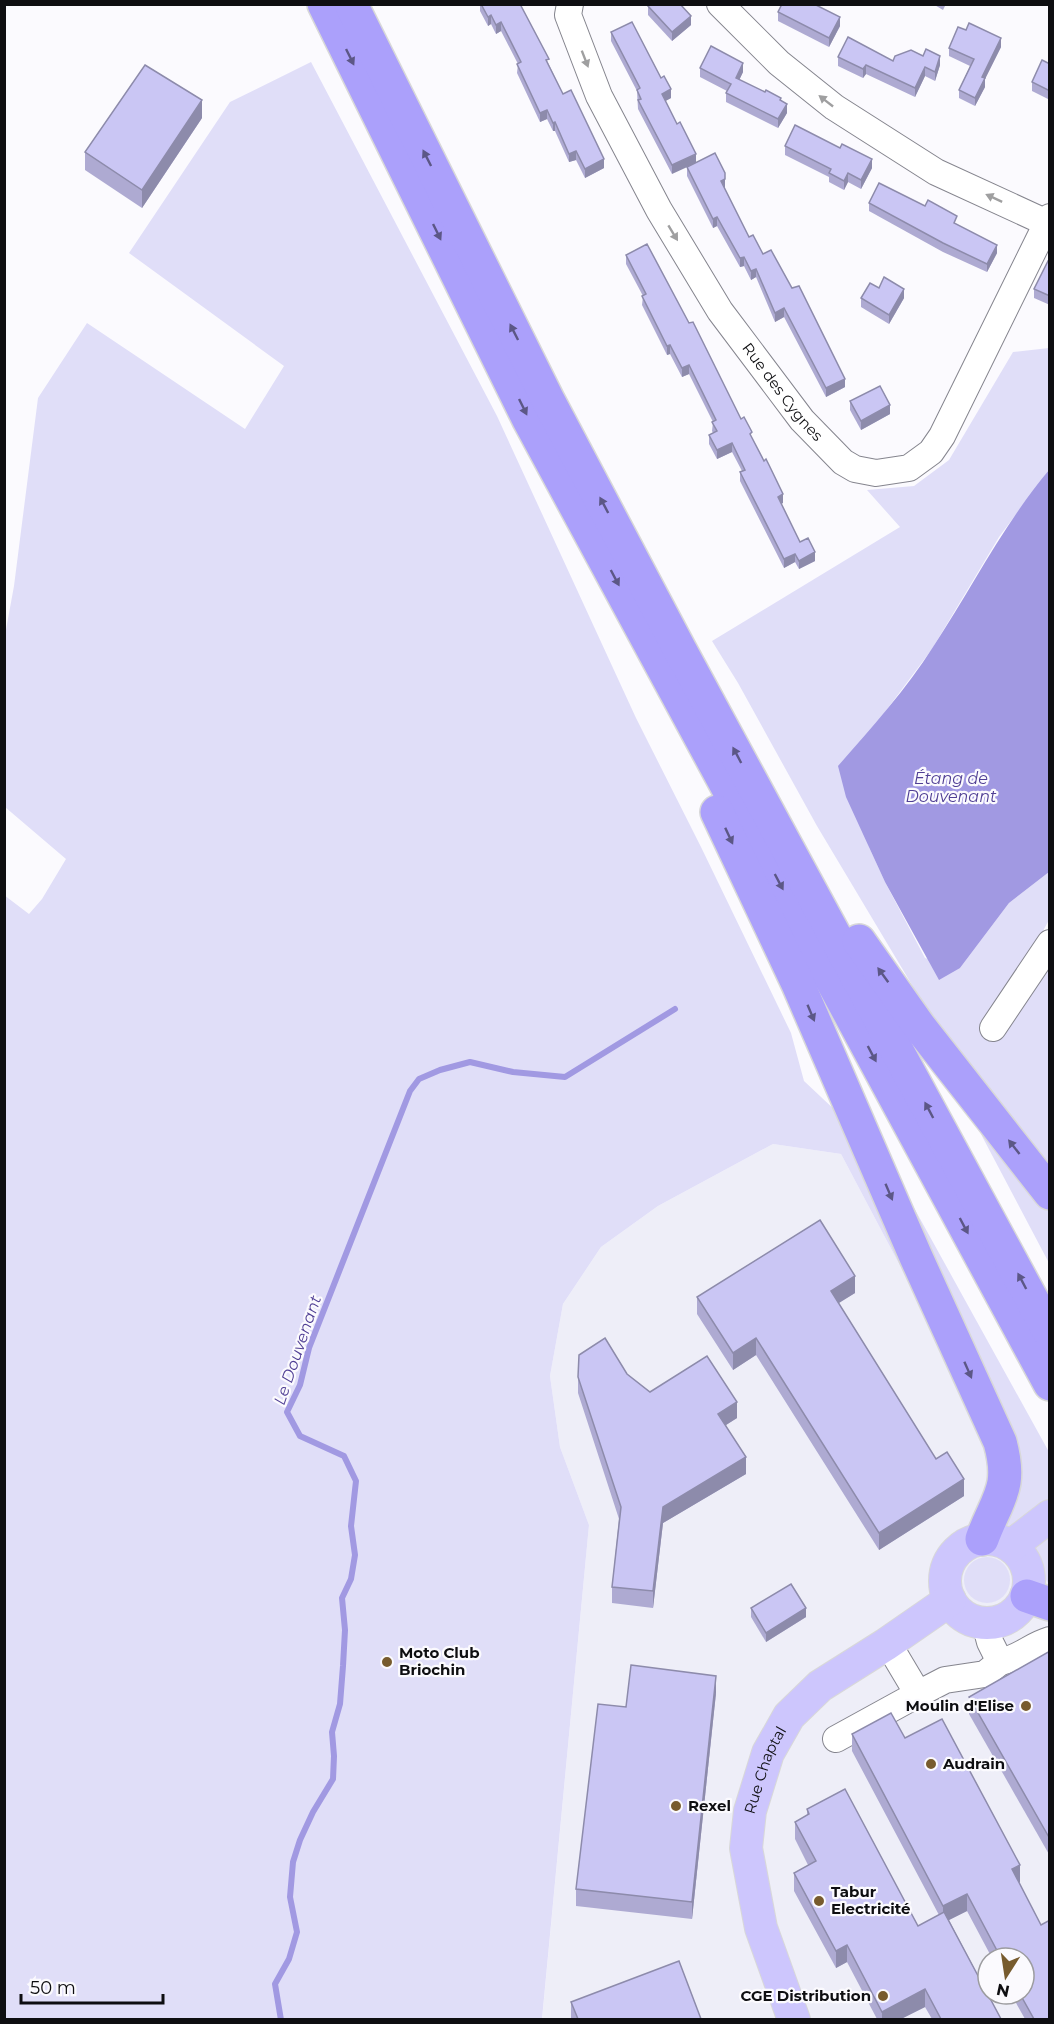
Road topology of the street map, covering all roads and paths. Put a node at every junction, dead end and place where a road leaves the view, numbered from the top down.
1 (324, 4) edge
2 (351, 4) edge
3 (570, 4) edge
4 (720, 4) edge
5 (1048, 220) edge
6 (651, 646) junction
7 (795, 861) junction
8 (1050, 943) edge
9 (993, 1028) dead end
10 (1050, 1193) edge
11 (1050, 1333) edge
12 (1050, 1384) edge
13 (1050, 1516) edge
14 (997, 1543) junction
15 (950, 1600) junction
16 (1038, 1600) edge
17 (985, 1623) junction
18 (1050, 1640) edge
19 (885, 1645) junction
20 (1000, 1662) junction
21 (918, 1694) junction
22 (836, 1739) dead end
23 (794, 2019) edge

1 -> 6 highway
7 -> 2 highway
3 -> 5 street, Rue des Cygnes
5 -> 4 street, Rue des Cygnes
6 -> 12 highway
6 -> 14 highway
10 -> 7 highway
11 -> 7 highway
8 - 9 street
13 - 14 main road
14 - 15 main road
14 - 16 main road
15 - 17 main road
15 - 19 main road, Rue Chaptal
16 - 17 main road
17 - 20 street
18 - 20 street
19 - 21 street
19 - 23 main road, Rue Chaptal
20 - 21 street
21 - 22 street

